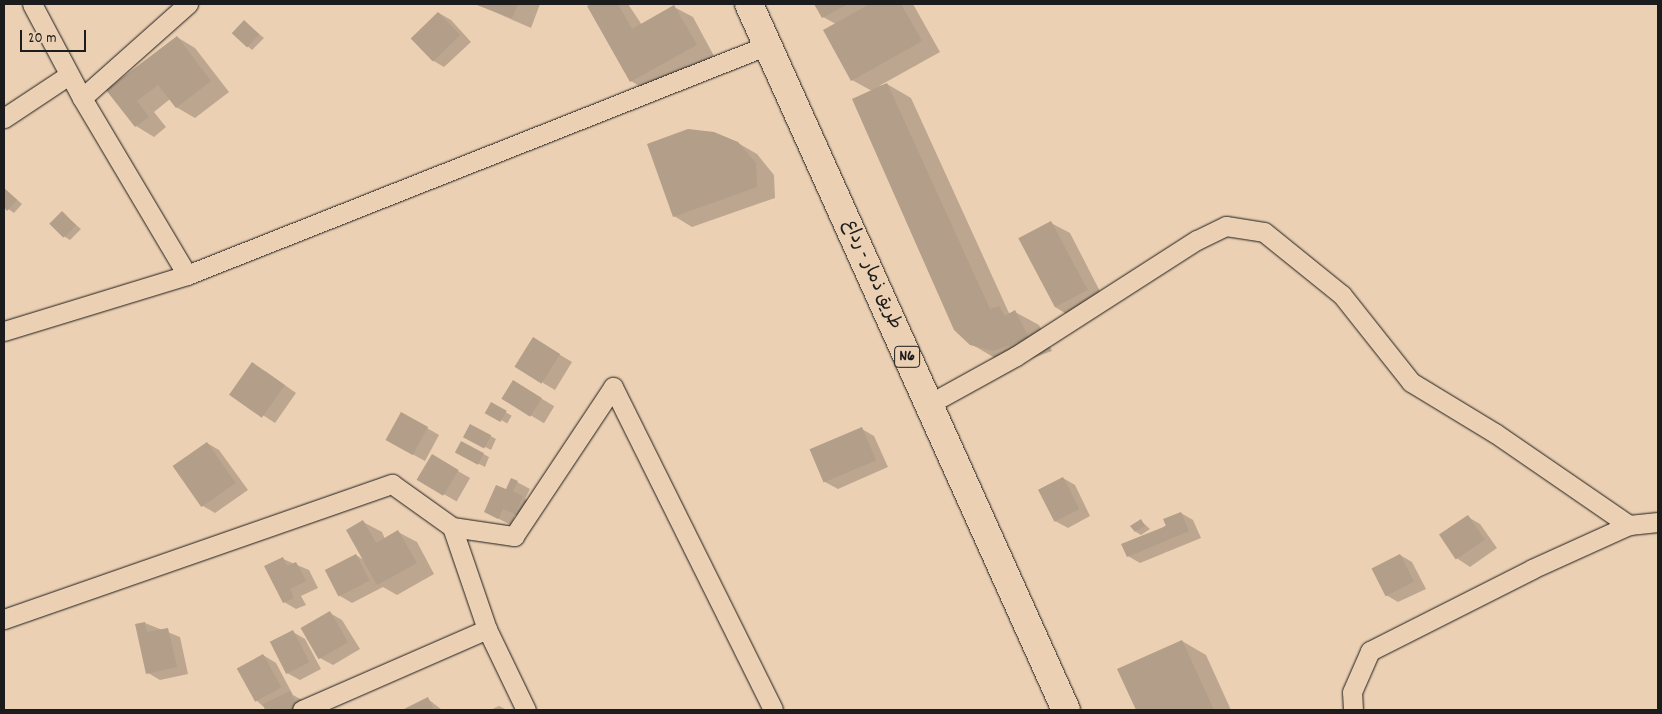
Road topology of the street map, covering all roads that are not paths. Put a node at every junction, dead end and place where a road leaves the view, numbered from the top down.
1 (32, 4) edge
2 (188, 4) edge
3 (749, 4) edge
4 (768, 45) junction
5 (69, 74) junction
6 (82, 98) junction
7 (4, 118) edge
8 (187, 274) junction
9 (4, 331) edge
10 (929, 404) junction
11 (1658, 522) edge
12 (1629, 525) junction
13 (452, 527) junction
14 (4, 619) edge
15 (487, 629) junction
16 (302, 710) edge
17 (526, 710) edge
18 (773, 710) edge
19 (1066, 710) edge
20 (1353, 710) edge

1 - 5 street
2 - 6 street
3 - 4 main road, طريق ذمار - رداع / N6
4 - 8 street
4 - 10 main road, طريق ذمار - رداع / N6
5 - 6 street
5 - 7 street
6 - 8 street
8 - 9 street
10 - 12 street
10 - 19 main road, طريق ذمار - رداع / N6
11 - 12 street
12 - 20 street
13 - 14 street
13 - 15 street
13 - 18 street
15 - 16 street
15 - 17 street

